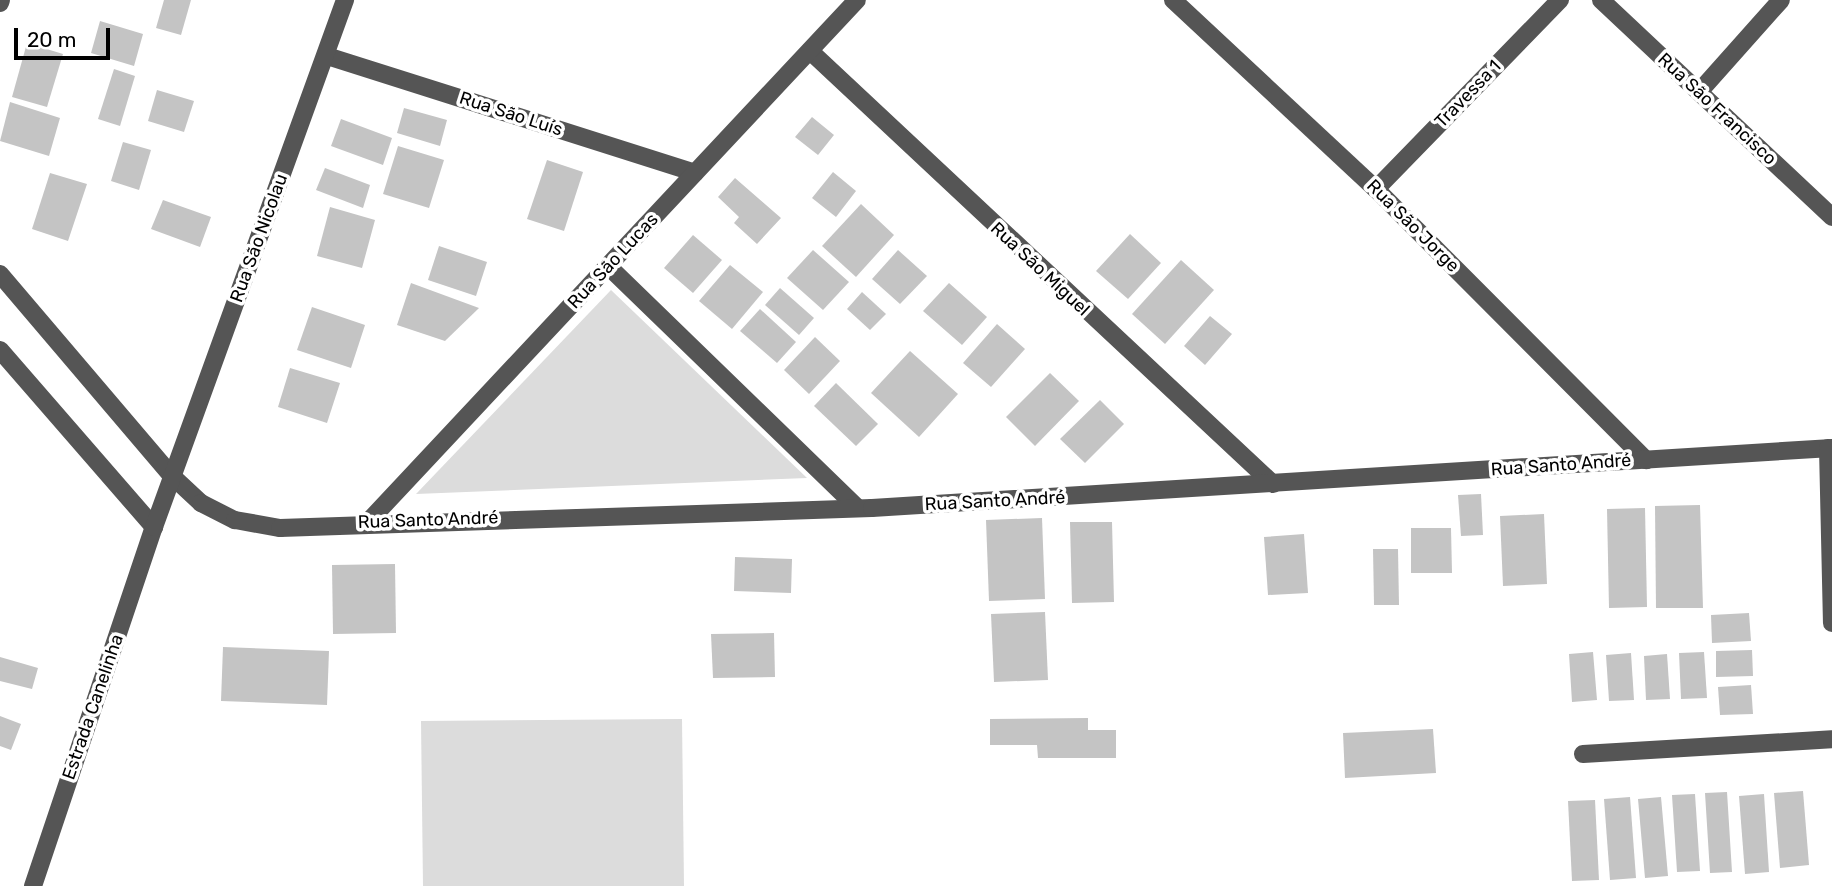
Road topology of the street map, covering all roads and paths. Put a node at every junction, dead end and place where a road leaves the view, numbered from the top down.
1 (345, 0) edge
2 (857, 0) edge
3 (1173, 0) edge
4 (1560, 0) edge
5 (1601, 0) edge
6 (1781, 0) edge
7 (810, 51) junction
8 (327, 56) junction
9 (1699, 92) junction
10 (695, 173) junction
11 (1376, 189) junction
12 (1832, 217) edge
13 (608, 266) junction
14 (0, 274) edge
15 (0, 350) edge
16 (1830, 448) edge
17 (1646, 460) junction
18 (172, 476) junction
19 (1273, 484) junction
20 (856, 506) junction
21 (368, 522) junction
22 (154, 527) junction
23 (1832, 623) edge
24 (1832, 740) edge
25 (1583, 754) dead end
26 (33, 886) edge

1 - 8 street, Rua São Nicolau
2 - 7 street, Rua São Lucas
3 - 11 street, Rua São Jorge
4 - 11 street, Travessa 1
5 - 9 street, Rua São Francisco
6 - 9 street
7 - 10 street, Rua São Lucas
7 - 19 street, Rua São Miguel
8 - 10 street, Rua São Luís
8 - 18 street, Rua São Nicolau
9 - 12 street, Rua São Francisco
10 - 13 street, Rua São Lucas
11 - 17 street, Rua São Jorge
13 - 20 street
13 - 21 street, Rua São Lucas
14 - 18 street
15 - 22 street
16 - 17 street, Rua Santo André
16 - 23 street
17 - 19 street, Rua Santo André
18 - 21 street, Rua Santo André
18 - 22 street, Estrada Canelinha
19 - 20 street, Rua Santo André
20 - 21 street, Rua Santo André
22 - 26 street, Estrada Canelinha
24 - 25 street

